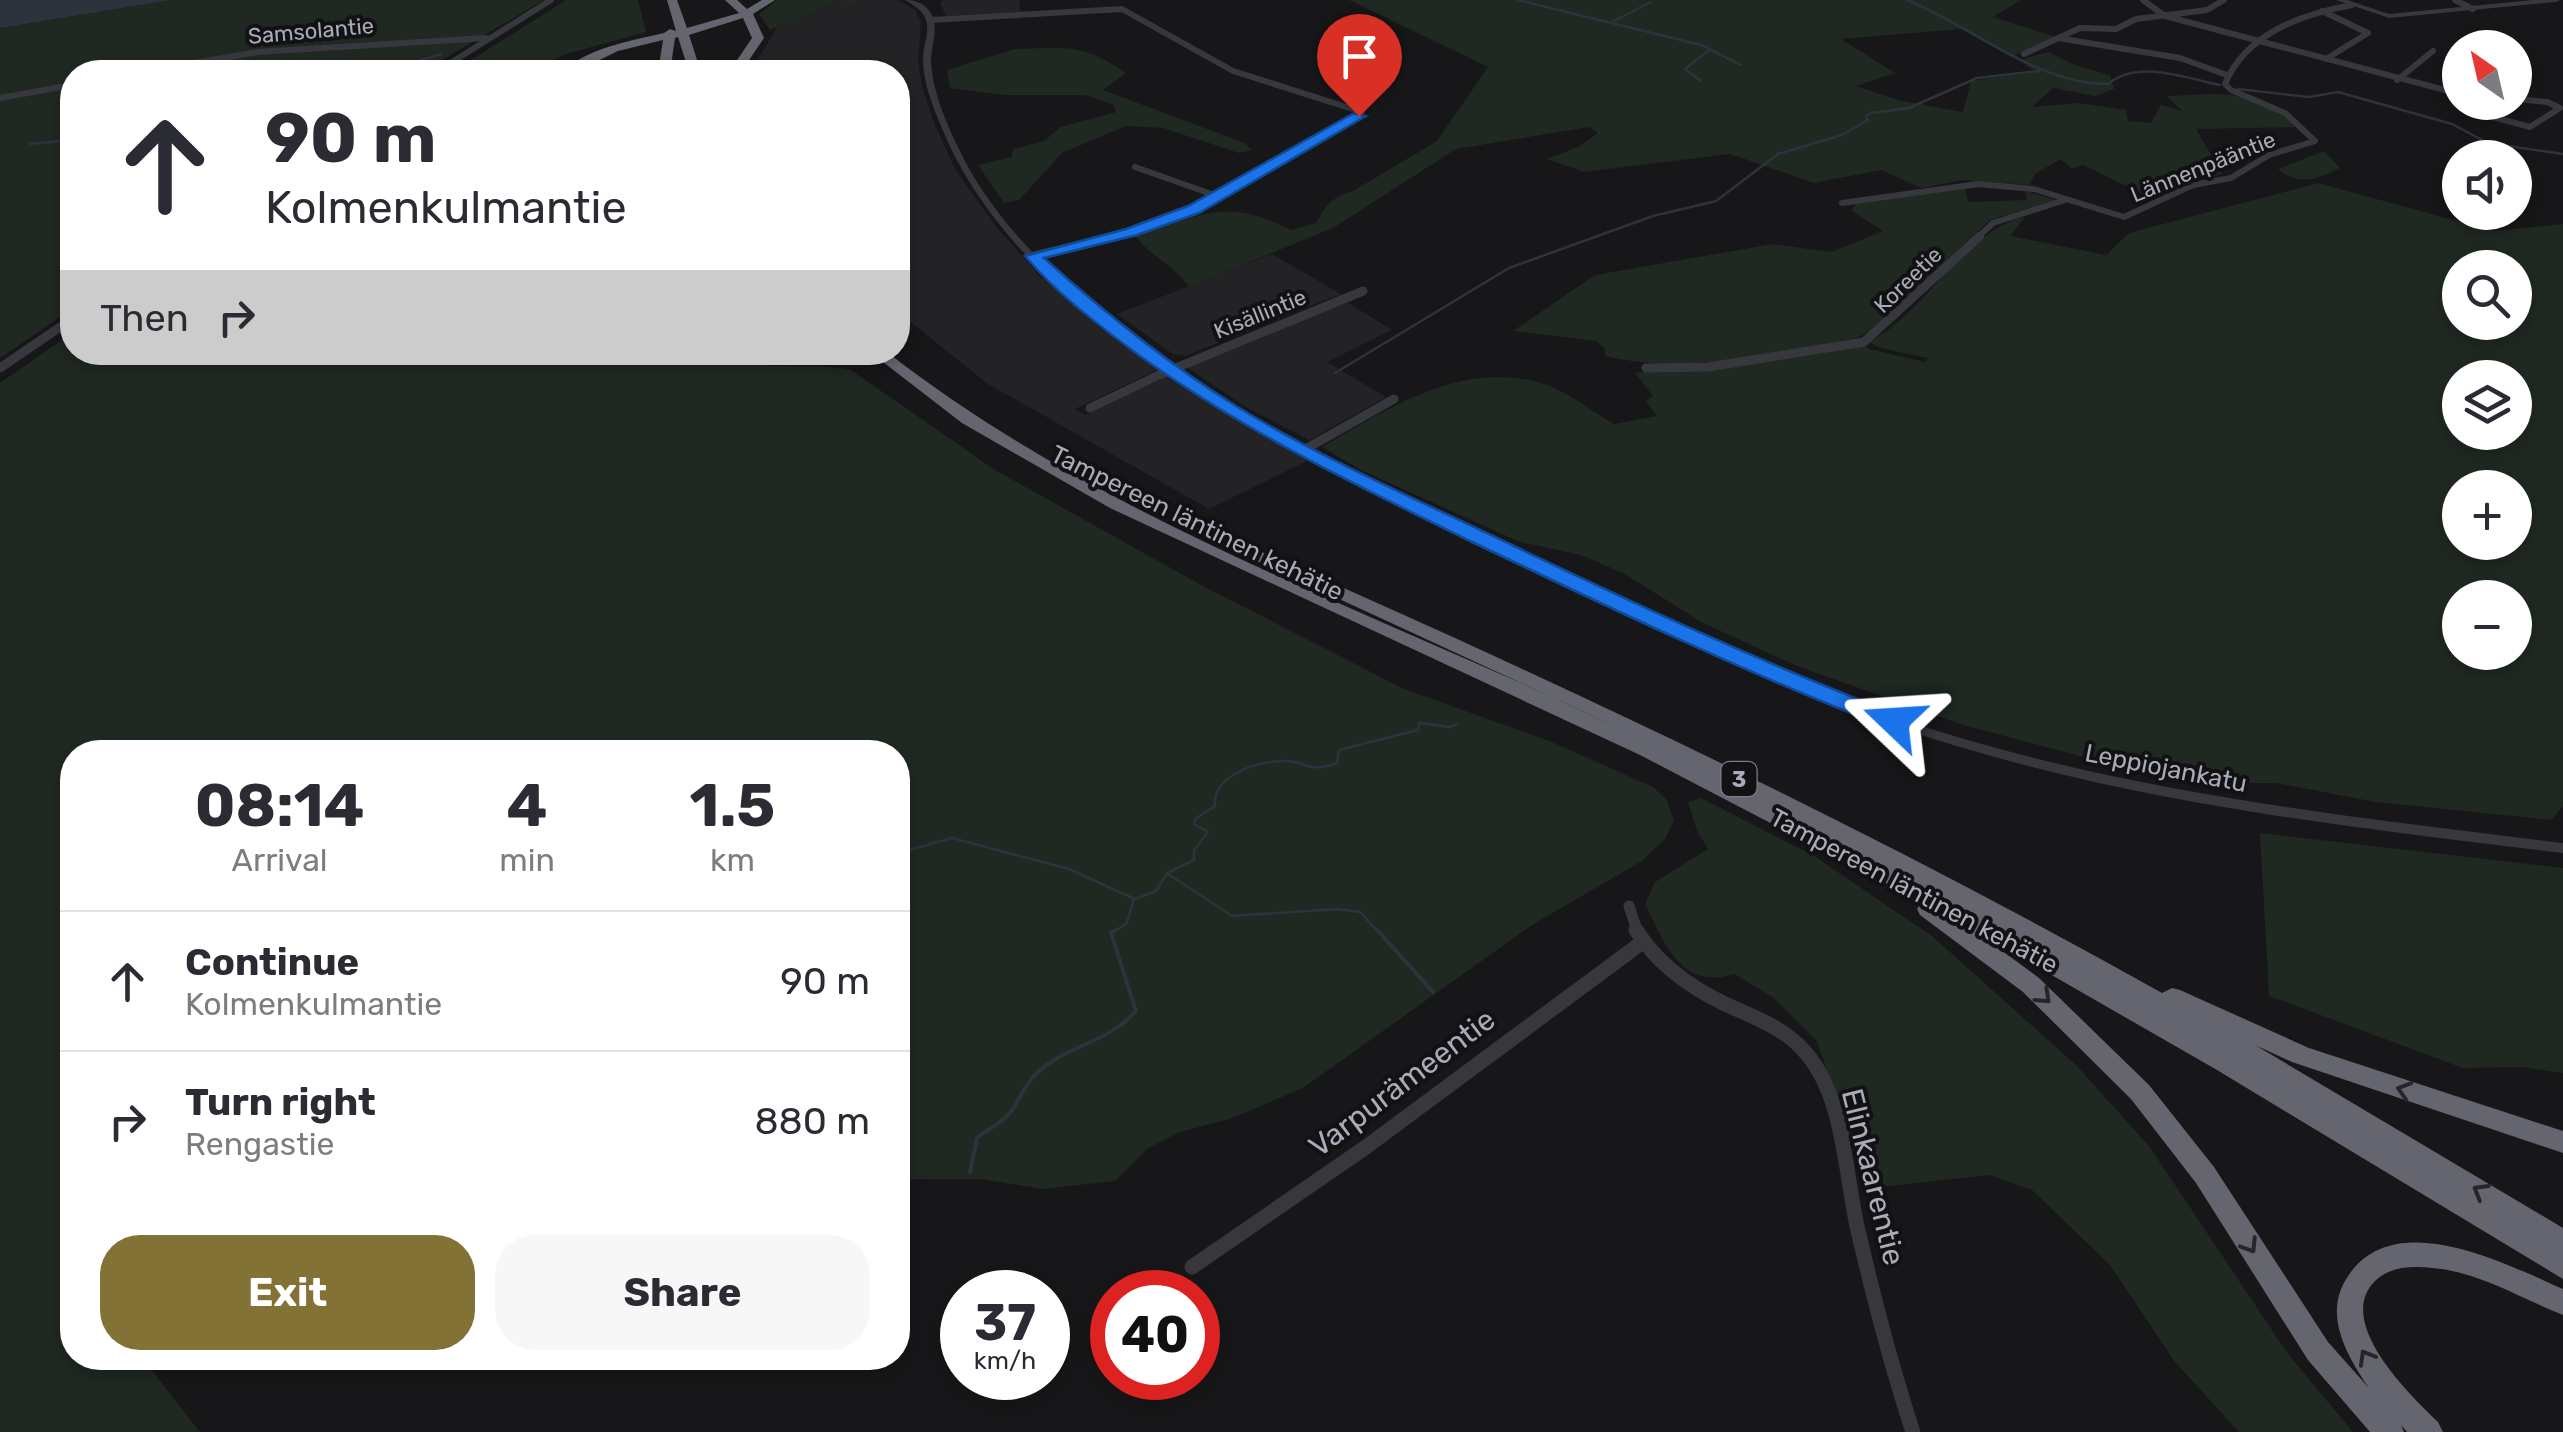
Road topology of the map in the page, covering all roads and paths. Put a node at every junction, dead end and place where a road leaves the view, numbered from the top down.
1 (551, 0) edge
2 (659, 0) edge
3 (672, 0) edge
4 (730, 0) edge
5 (770, 0) edge
6 (909, 0) edge
7 (2143, 0) edge
8 (2224, 0) edge
9 (2340, 0) edge
10 (2456, 0) edge
11 (2510, 0) edge
12 (2556, 0) edge
13 (2352, 5) junction
14 (2520, 5) junction
15 (2473, 9) junction
16 (2320, 10) junction
17 (747, 14) junction
18 (2165, 16) junction
19 (930, 20) junction
20 (676, 37) junction
21 (486, 38) junction
22 (2058, 38) junction
23 (2264, 42) junction
24 (2433, 51) dead end
25 (2024, 54) dead end
26 (2326, 59) junction
27 (211, 60) edge
28 (454, 60) edge
29 (590, 60) edge
30 (668, 60) edge
31 (680, 60) edge
32 (688, 60) edge
33 (743, 60) edge
34 (2228, 75) junction
35 (2397, 80) junction
36 (60, 87) edge
37 (2442, 90) edge
38 (0, 98) edge
39 (2532, 101) edge
40 (2504, 120) edge
41 (1135, 166) dead end
42 (1217, 196) junction
43 (2065, 200) junction
44 (1842, 203) dead end
45 (1033, 256) junction
46 (1363, 291) dead end
47 (60, 326) edge
48 (910, 361) edge
49 (893, 365) edge
50 (0, 368) edge
51 (1646, 368) dead end
52 (1170, 370) junction
53 (1394, 399) dead end
54 (1090, 408) dead end
55 (1302, 450) junction
56 (2563, 848) edge
57 (1853, 856) junction
58 (1629, 906) dead end
59 (1644, 942) junction
60 (2076, 956) junction
61 (2563, 1142) edge
62 (2563, 1242) edge
63 (1192, 1266) dead end
64 (2563, 1267) edge
65 (2563, 1302) edge
66 (1913, 1432) edge
67 (2388, 1432) edge
68 (2428, 1432) edge

1 - 21 street
2 - 20 highway
3 - 20 highway
4 - 17 highway
5 - 17 highway
6 - 19 street
7 - 18 street
8 - 18 street
9 - 13 street
10 - 15 street
11 - 14 street
12 - 14 street
13 - 15 street
13 - 16 street
14 - 15 street
16 - 23 street
16 - 26 street
17 - 29 highway
17 - 33 highway
18 - 22 street
18 - 23 street
19 - 42 street
19 - 45 street, Leppiojankatu
20 - 30 highway
20 - 31 highway
20 - 32 highway
21 - 27 street, Samsolantie
21 - 28 street
22 - 25 street
22 - 34 street
23 - 26 street
23 - 34 street
24 - 35 street
26 - 35 street
34 - 43 street, Lännenpääntie
35 - 37 street
36 - 38 street
39 - 40 street
41 - 42 street
42 - 45 street
43 - 44 street
43 - 51 street, Koreetie
45 - 52 street, Leppiojankatu
46 - 52 street, Kisällintie
47 - 50 street
48 - 60 highway, Tampereen läntinen kehätie / 3
49 - 57 highway, Tampereen läntinen kehätie / 3
52 - 54 street, Kisällintie
52 - 55 street, Leppiojankatu
53 - 55 street
55 - 56 street, Leppiojankatu
57 - 64 highway, Tampereen läntinen kehätie / 3
57 -> 67 highway
58 - 59 street, Elinkaarentie
59 - 63 street, Varpurämeentie
59 - 66 street, Elinkaarentie
61 -> 60 highway
62 -> 60 highway, Tampereen läntinen kehätie / 3
68 -> 65 highway

